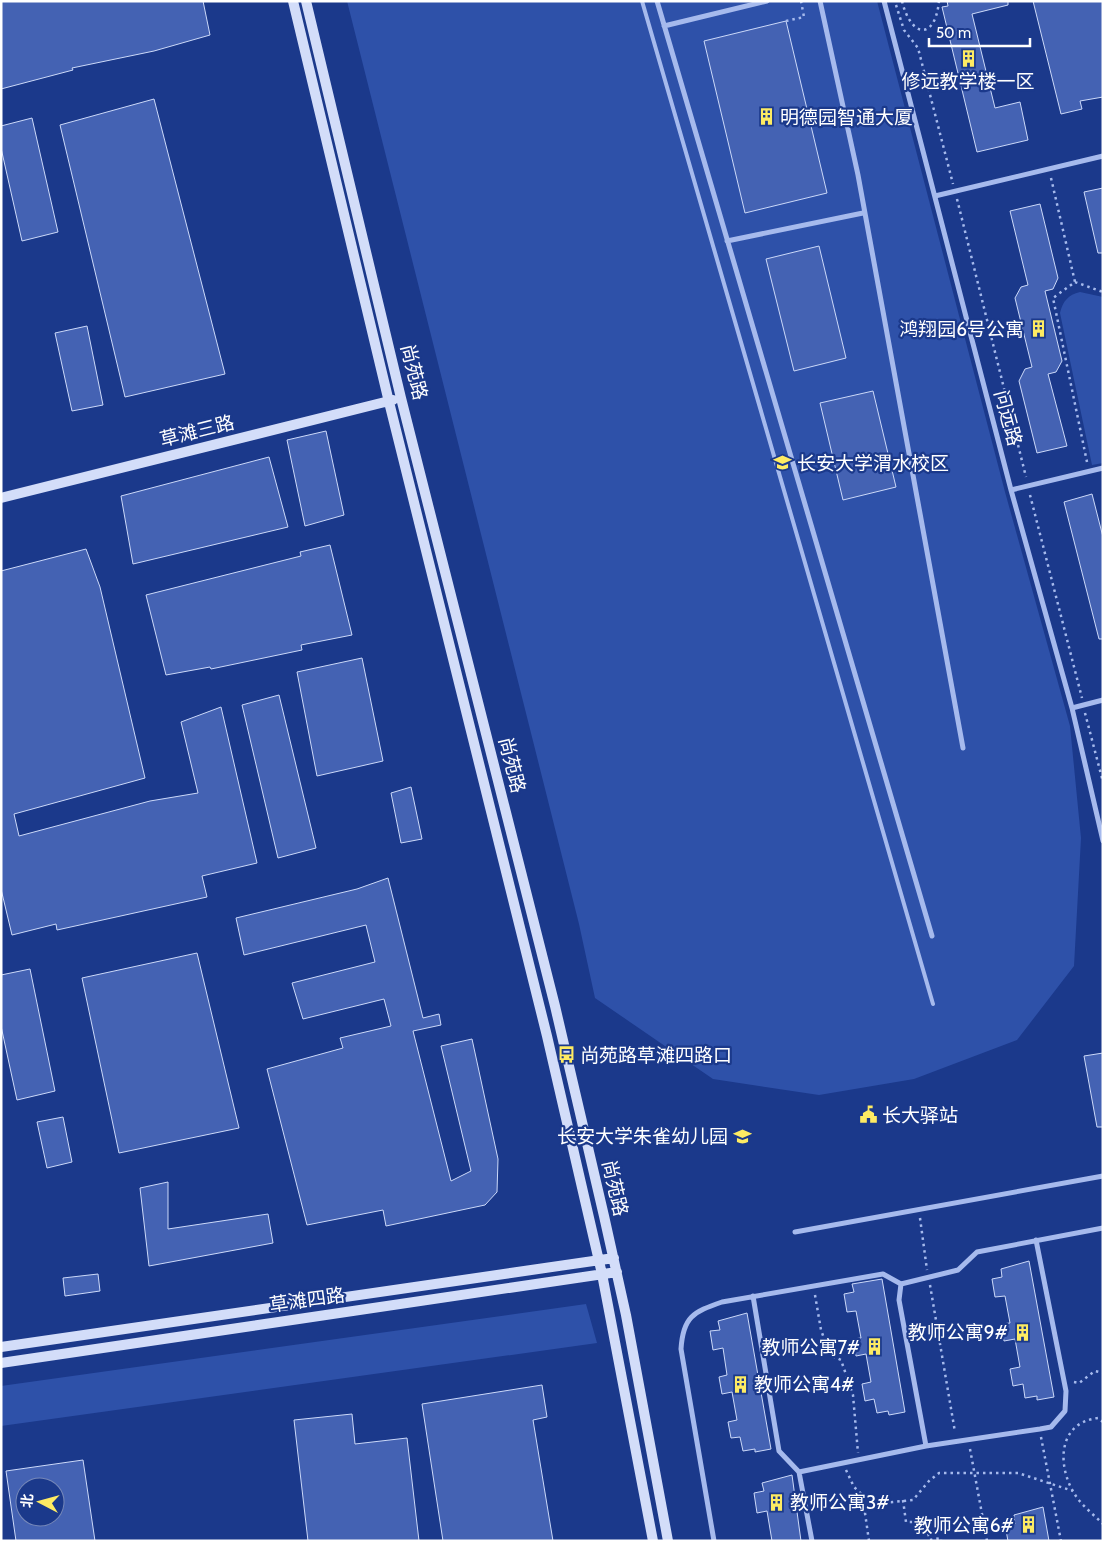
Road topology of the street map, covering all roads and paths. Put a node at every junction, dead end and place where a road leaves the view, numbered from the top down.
1 (293, 1) edge
2 (306, 1) edge
3 (642, 1) edge
4 (657, 1) edge
5 (767, 1) edge
6 (801, 1) edge
7 (820, 1) edge
8 (884, 1) edge
9 (895, 1) edge
10 (902, 1) edge
11 (939, 1) edge
12 (786, 21) dead end
13 (664, 26) junction
14 (1103, 156) edge
15 (1050, 169) junction
16 (955, 191) junction
17 (935, 196) junction
18 (863, 213) junction
19 (727, 241) junction
20 (1075, 282) junction
21 (1103, 292) edge
22 (401, 398) junction
23 (389, 402) junction
24 (1103, 468) edge
25 (1088, 471) junction
26 (1028, 486) junction
27 (1012, 490) junction
28 (1, 498) edge
29 (1103, 700) edge
30 (1083, 705) junction
31 (1072, 708) junction
32 (963, 748) dead end
33 (1103, 782) edge
34 (1103, 841) edge
35 (932, 936) dead end
36 (933, 1004) dead end
37 (1103, 1176) edge
38 (918, 1209) junction
39 (1103, 1228) edge
40 (795, 1232) dead end
41 (1036, 1240) junction
42 (614, 1258) junction
43 (597, 1260) junction
44 (617, 1272) junction
45 (602, 1274) junction
46 (928, 1277) junction
47 (901, 1284) junction
48 (813, 1286) junction
49 (752, 1296) junction
50 (1, 1347) edge
51 (1, 1363) edge
52 (1103, 1373) edge
53 (1064, 1380) junction
54 (1103, 1422) edge
55 (1040, 1429) junction
56 (968, 1440) junction
57 (957, 1442) junction
58 (926, 1446) junction
59 (860, 1460) junction
60 (845, 1463) junction
61 (799, 1472) junction
62 (976, 1474) junction
63 (1050, 1483) junction
64 (1074, 1491) junction
65 (902, 1500) junction
66 (872, 1504) junction
67 (1103, 1518) edge
68 (1100, 1521) junction
69 (1103, 1524) edge
70 (653, 1541) edge
71 (668, 1541) edge
72 (714, 1541) edge
73 (812, 1541) edge
74 (869, 1541) edge
75 (941, 1541) edge
76 (987, 1541) edge
77 (1061, 1541) edge

1 - 23 main road, 尚苑路
2 - 22 main road, 尚苑路
3 - 36 lane
4 - 13 street
5 - 13 street
6 - 12 path
7 - 18 street
8 - 17 street, 问远路
9 - 16 path
10 - 11 path
13 - 19 street
14 - 15 street
15 - 16 street
15 - 20 path
16 - 17 street
16 - 26 path
17 - 27 street, 问远路
18 - 19 street
18 - 32 street
19 - 35 street
20 - 21 path
20 - 25 path
22 - 23 main road, 草滩三路
22 - 42 main road, 尚苑路
23 - 28 main road, 草滩三路
23 - 43 main road, 尚苑路
24 - 25 street
25 - 26 street
26 - 27 street
26 - 30 path
27 - 31 street, 问远路
29 - 30 street
30 - 31 street
30 - 33 path
31 - 34 street, 问远路
37 - 38 street
38 - 40 street
38 - 46 path
39 - 41 street
41 - 46 street
41 - 53 street
42 - 43 main road, 草滩四路
42 - 44 main road, 尚苑路
43 - 45 main road, 尚苑路
43 - 50 main road, 草滩四路
44 - 45 main road, 草滩四路
44 - 71 main road, 尚苑路
45 - 51 main road, 草滩四路
45 - 70 main road, 尚苑路
46 - 47 street
46 - 57 path
47 - 48 street
47 - 58 street
48 - 49 street
48 - 59 path
49 - 61 street
49 - 72 street
52 - 53 path
53 - 55 street
54 - 64 path
55 - 56 street
55 - 63 path
56 - 57 street
56 - 62 path
57 - 58 street
58 - 59 street
59 - 60 street
60 - 61 street
60 - 66 path
61 - 73 street
62 - 63 path
62 - 65 path
62 - 76 path
63 - 64 path
63 - 77 path
64 - 68 path
65 - 66 path
65 - 75 path
66 - 74 path
67 - 68 path
68 - 69 path

